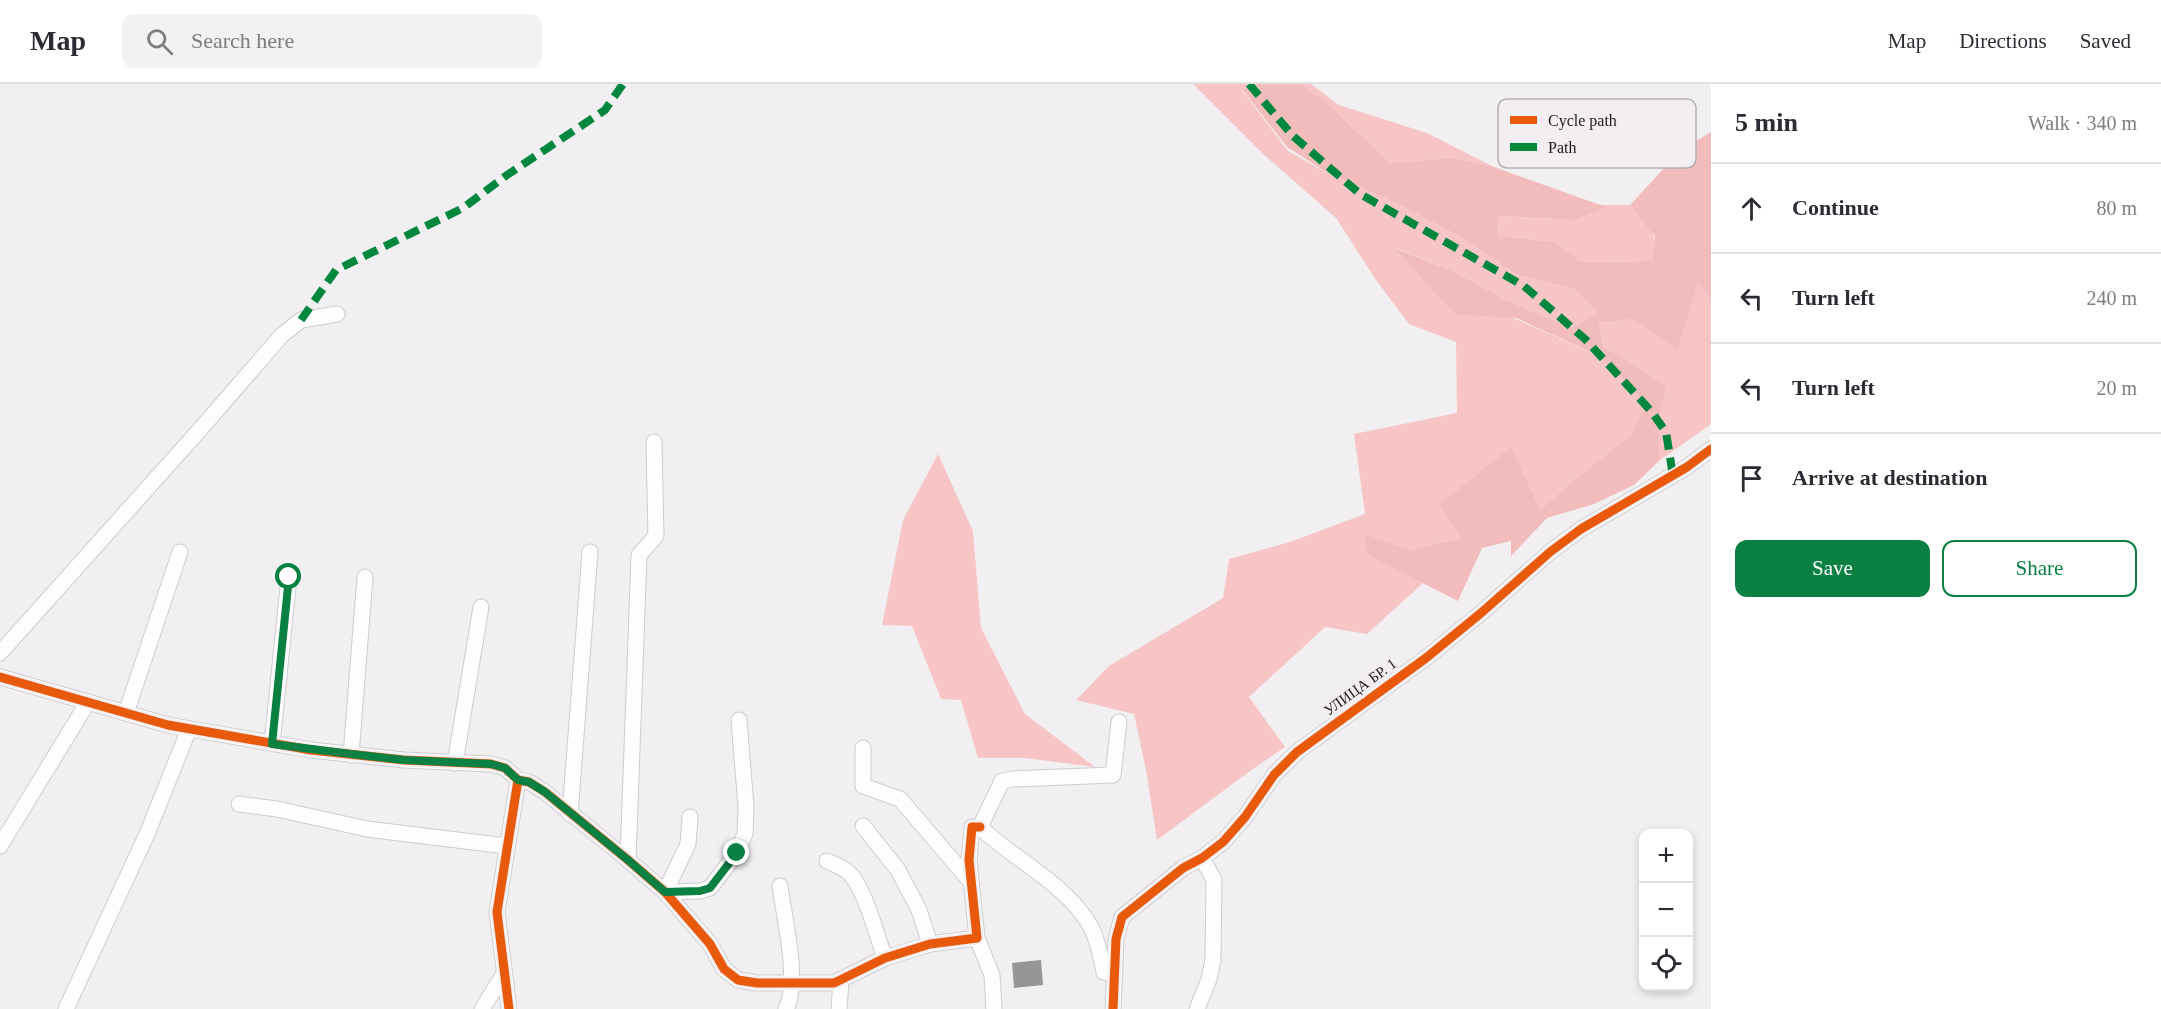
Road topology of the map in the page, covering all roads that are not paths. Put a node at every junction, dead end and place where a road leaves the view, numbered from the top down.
1 (337, 315) dead end
2 (654, 442) dead end
3 (1711, 449) edge
4 (180, 552) dead end
5 (590, 552) dead end
6 (289, 577) dead end
7 (365, 578) dead end
8 (481, 607) dead end
9 (0, 652) edge
10 (0, 677) edge
11 (88, 702) junction
12 (126, 713) junction
13 (739, 720) dead end
14 (1119, 722) dead end
15 (189, 729) junction
16 (272, 744) junction
17 (863, 748) dead end
18 (351, 754) junction
19 (455, 763) junction
20 (518, 780) junction
21 (239, 804) dead end
22 (570, 814) junction
23 (690, 817) dead end
24 (863, 826) dead end
25 (980, 827) junction
26 (0, 846) edge
27 (507, 846) junction
28 (1202, 858) junction
29 (628, 860) junction
30 (827, 861) dead end
31 (971, 882) junction
32 (780, 886) dead end
33 (665, 892) junction
34 (978, 938) junction
35 (930, 944) junction
36 (885, 958) junction
37 (1114, 973) junction
38 (504, 974) junction
39 (841, 981) junction
40 (793, 982) junction
41 (66, 1009) edge
42 (482, 1009) edge
43 (509, 1009) edge
44 (786, 1009) edge
45 (839, 1009) edge
46 (994, 1009) edge
47 (1113, 1009) edge
48 (1197, 1009) edge

1 - 9 street
2 - 29 street
3 - 28 street, УЛИЦА БР. 1
4 - 12 street
5 - 22 street
6 - 16 street
7 - 18 street
8 - 19 street
10 - 11 street
11 - 12 street
11 - 26 street
12 - 15 street
13 - 33 street
14 - 25 street
15 - 16 street
15 - 41 street
16 - 18 street
17 - 31 street
18 - 19 street
19 - 20 street
20 - 22 street
20 - 27 street
21 - 27 street
22 - 29 street
23 - 33 street
24 - 35 street
25 - 31 street
25 - 37 street
27 - 38 street
28 - 37 street, УЛИЦА БР. 1
28 - 48 street
29 - 33 street
30 - 36 street
31 - 34 street
32 - 40 street
33 - 40 street
34 - 35 street
34 - 46 street
35 - 36 street
36 - 39 street
37 - 47 street, УЛИЦА БР. 1
38 - 42 street
38 - 43 street
39 - 40 street
39 - 45 street
40 - 44 street

